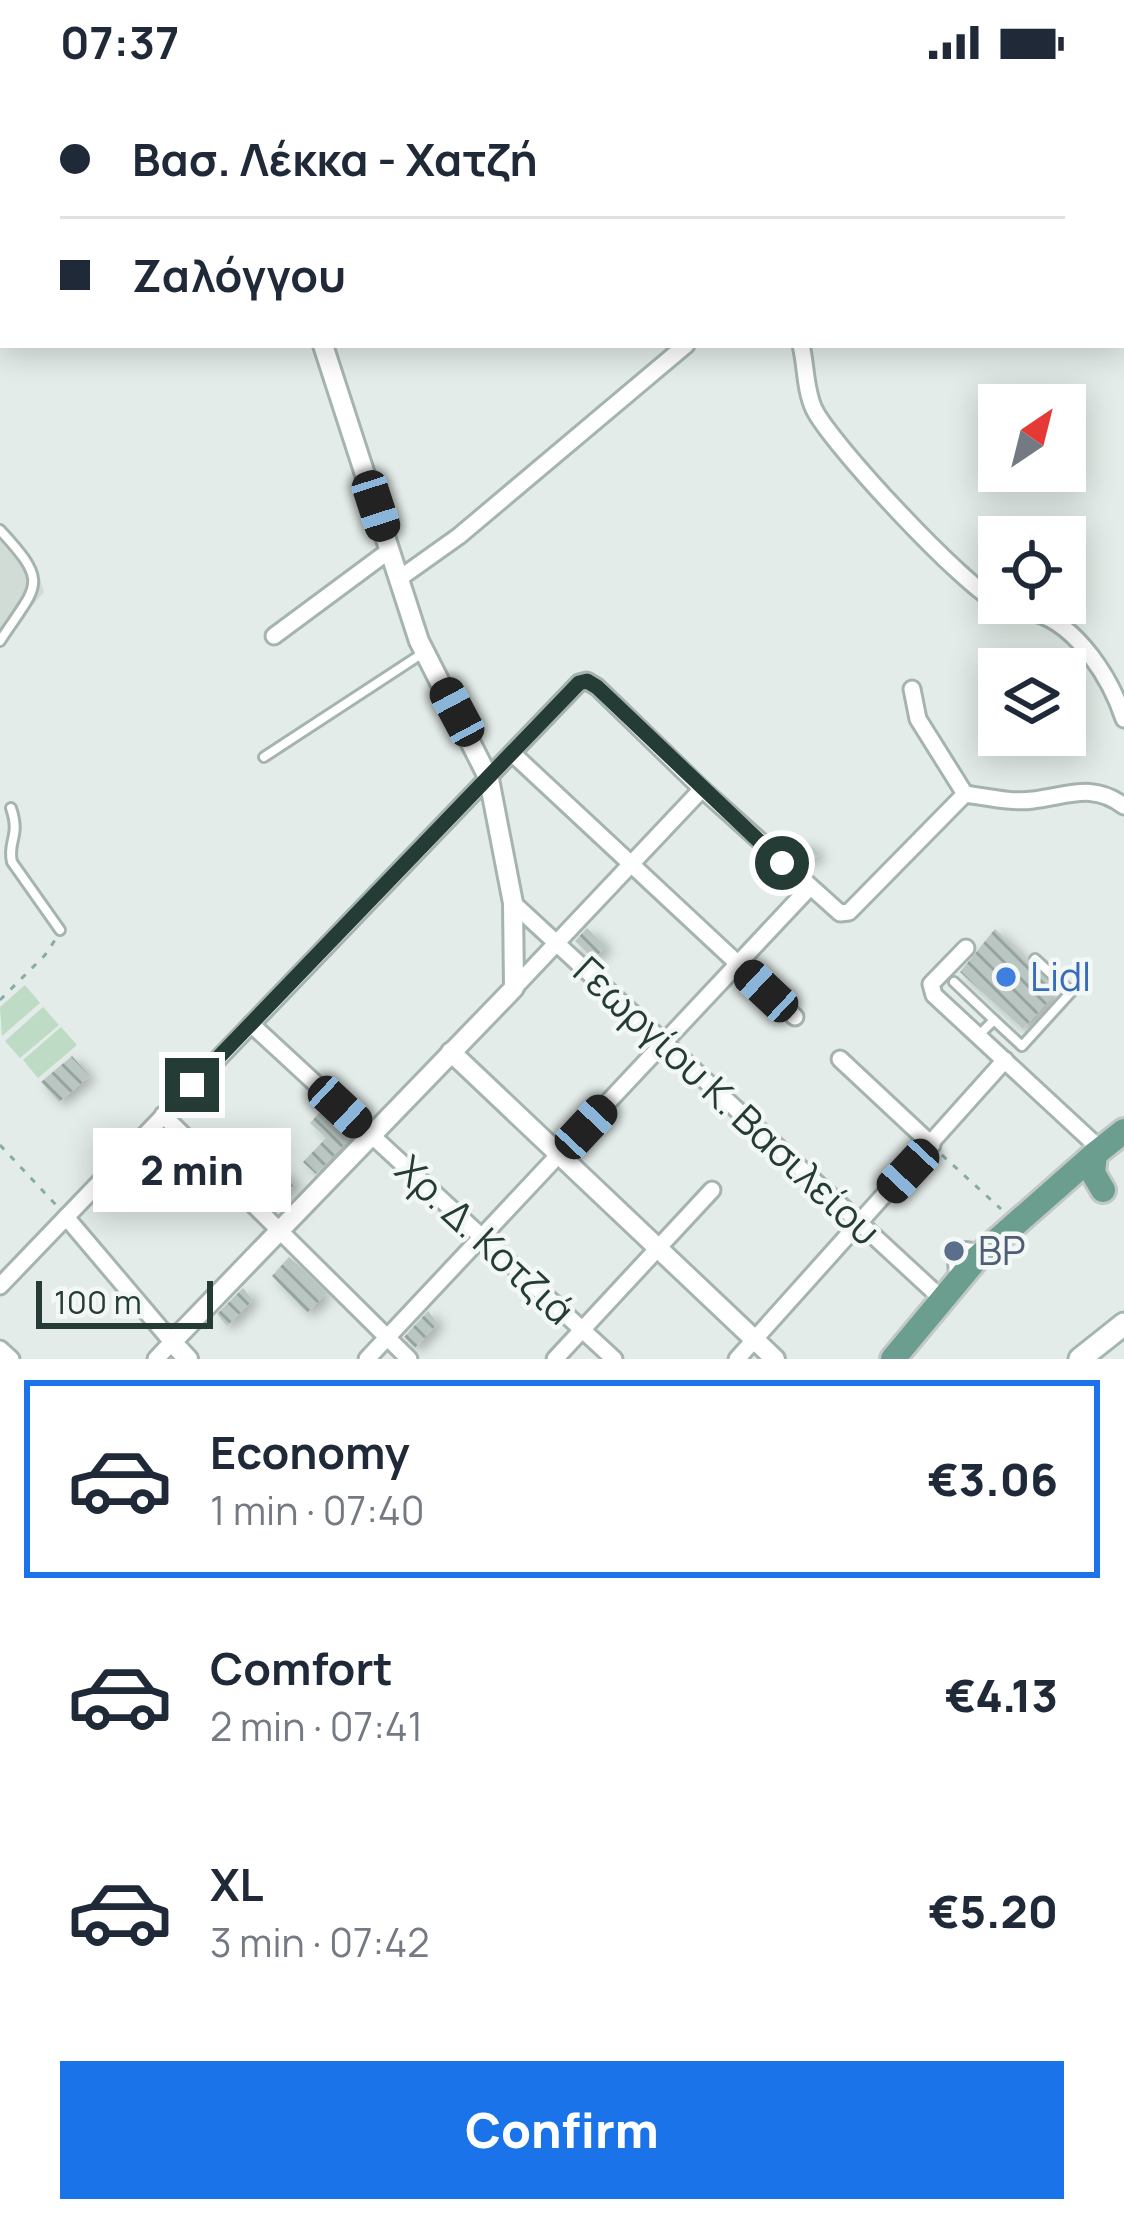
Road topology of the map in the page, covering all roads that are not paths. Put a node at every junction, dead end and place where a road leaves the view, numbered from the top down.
1 (323, 348) edge
2 (682, 348) edge
3 (802, 348) edge
4 (0, 530) edge
5 (390, 550) junction
6 (400, 578) junction
7 (978, 590) edge
8 (1057, 624) edge
9 (274, 635) dead end
10 (0, 641) edge
11 (424, 652) junction
12 (912, 689) dead end
13 (1124, 719) edge
14 (512, 753) junction
15 (264, 758) dead end
16 (489, 778) junction
17 (702, 789) junction
18 (965, 794) junction
19 (1124, 806) edge
20 (11, 808) dead end
21 (629, 864) junction
22 (809, 888) junction
23 (513, 903) junction
24 (60, 930) road end
25 (555, 942) junction
26 (966, 948) dead end
27 (1035, 959) dead end
28 (737, 964) junction
29 (954, 982) dead end
30 (514, 988) junction
31 (794, 1017) dead end
32 (994, 1020) junction
33 (250, 1024) junction
34 (979, 1035) junction
35 (664, 1043) junction
36 (451, 1052) junction
37 (840, 1059) dead end
38 (1005, 1060) junction
39 (163, 1115) junction
40 (370, 1135) junction
41 (1110, 1142) edge
42 (932, 1145) junction
43 (559, 1155) junction
44 (1060, 1181) junction
45 (712, 1190) dead end
46 (1114, 1193) edge
47 (66, 1216) junction
48 (859, 1223) junction
49 (279, 1231) junction
50 (481, 1239) junction
51 (657, 1248) junction
52 (0, 1286) edge
53 (948, 1292) junction
54 (1124, 1324) edge
55 (583, 1330) junction
56 (386, 1337) junction
57 (754, 1341) junction
58 (172, 1342) junction
59 (0, 1349) edge
60 (11, 1359) edge
61 (156, 1359) edge
62 (188, 1359) edge
63 (367, 1359) edge
64 (409, 1359) edge
65 (555, 1359) edge
66 (614, 1359) edge
67 (737, 1359) edge
68 (775, 1359) edge
69 (893, 1359) edge
70 (1080, 1359) edge

1 - 5 street
2 - 6 street
3 - 7 street
4 - 10 lane
5 - 6 street
5 - 9 street
6 - 11 street
8 - 13 street
11 - 15 lane
11 - 16 street
12 - 18 street
14 - 16 street
14 - 17 street
14 - 21 street
16 - 23 street
16 - 33 street
17 - 21 street
17 - 22 street
18 - 19 street
18 - 22 street
20 - 24 lane
21 - 25 street
21 - 28 street
22 - 28 street
23 - 25 street, Γεωργίου Κ. Βασιλείου
23 - 30 street
25 - 30 street
25 - 35 street, Γεωργίου Κ. Βασιλείου
26 - 34 street
27 - 32 lane
28 - 31 street
28 - 35 street
29 - 32 lane
30 - 36 street
32 - 34 lane
33 - 39 street
33 - 40 street, Χρ. Δ. Κοτζιά
34 - 38 street
35 - 43 street
35 - 48 street, Γεωργίου Κ. Βασιλείου
36 - 40 street
36 - 43 street
37 - 42 street
38 - 41 street
38 - 42 street
39 - 47 street
39 - 49 street
40 - 49 street
40 - 50 street, Χρ. Δ. Κοτζιά
41 - 44 main road
41 - 46 main road
42 - 48 street
43 - 50 street
43 - 51 street
44 - 46 main road
44 - 53 main road
45 - 51 street
47 - 52 street
47 - 58 street
48 - 53 street, Γεωργίου Κ. Βασιλείου
48 - 57 street
49 - 56 street
49 - 58 street
50 - 55 street, Χρ. Δ. Κοτζιά
50 - 56 street
51 - 55 street
51 - 57 street
53 - 69 main road
54 - 70 main road
55 - 65 street
55 - 66 street, Χρ. Δ. Κοτζιά
56 - 63 street
56 - 64 street
57 - 67 street
57 - 68 street
58 - 61 street
58 - 62 street
59 - 60 street

